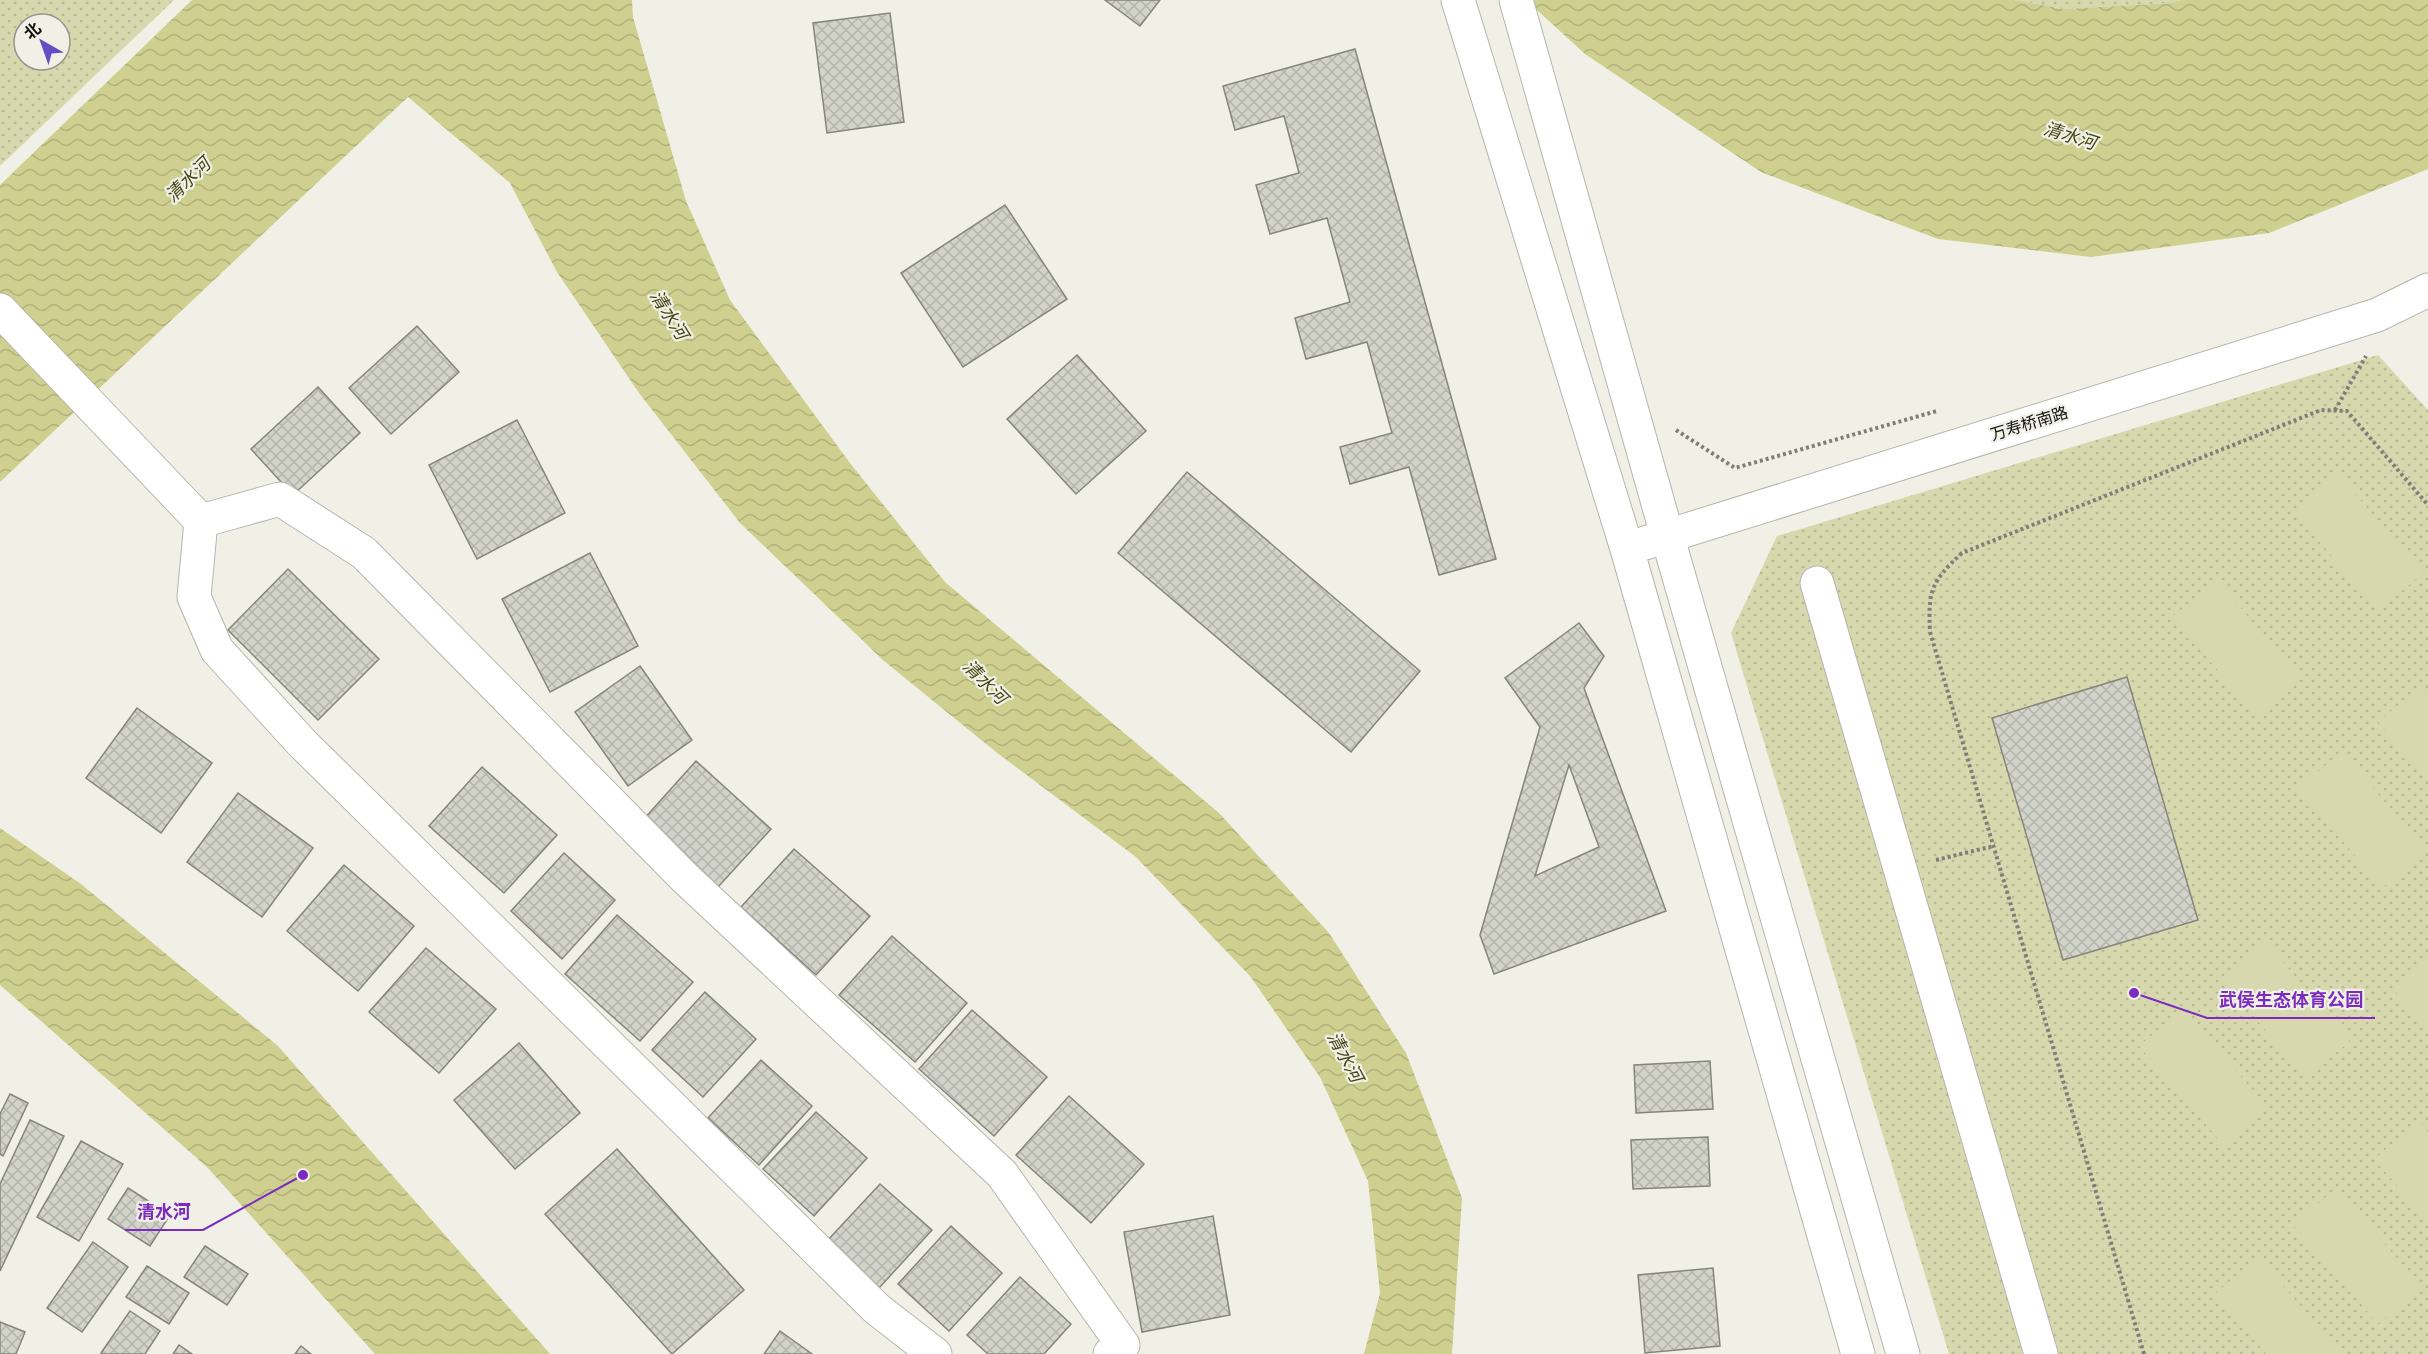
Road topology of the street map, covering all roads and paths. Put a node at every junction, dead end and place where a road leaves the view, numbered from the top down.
1 (1459, 1) edge
2 (1519, 10) edge
3 (2428, 290) edge
4 (0, 310) edge
5 (2377, 315) junction
6 (1938, 411) dead end
7 (2335, 411) junction
8 (1671, 428) dead end
9 (2428, 505) edge
10 (201, 521) junction
11 (1667, 535) junction
12 (1627, 549) junction
13 (1817, 583) dead end
14 (1994, 846) junction
15 (1900, 868) junction
16 (935, 1354) edge
17 (1110, 1354) edge
18 (1858, 1354) edge
19 (1903, 1354) edge
20 (2041, 1354) edge
21 (2144, 1354) edge

1 - 12 street
2 - 11 street
3 - 5 street, 万寿桥南路
4 - 10 street
5 - 7 path
5 - 11 street, 万寿桥南路
6 - 8 path
7 - 9 path
7 - 14 path
10 - 16 street
10 - 17 street
11 - 12 street, 万寿桥南路
11 - 19 street
12 - 18 street
13 - 15 street
14 - 15 path
14 - 21 path
15 - 20 street

